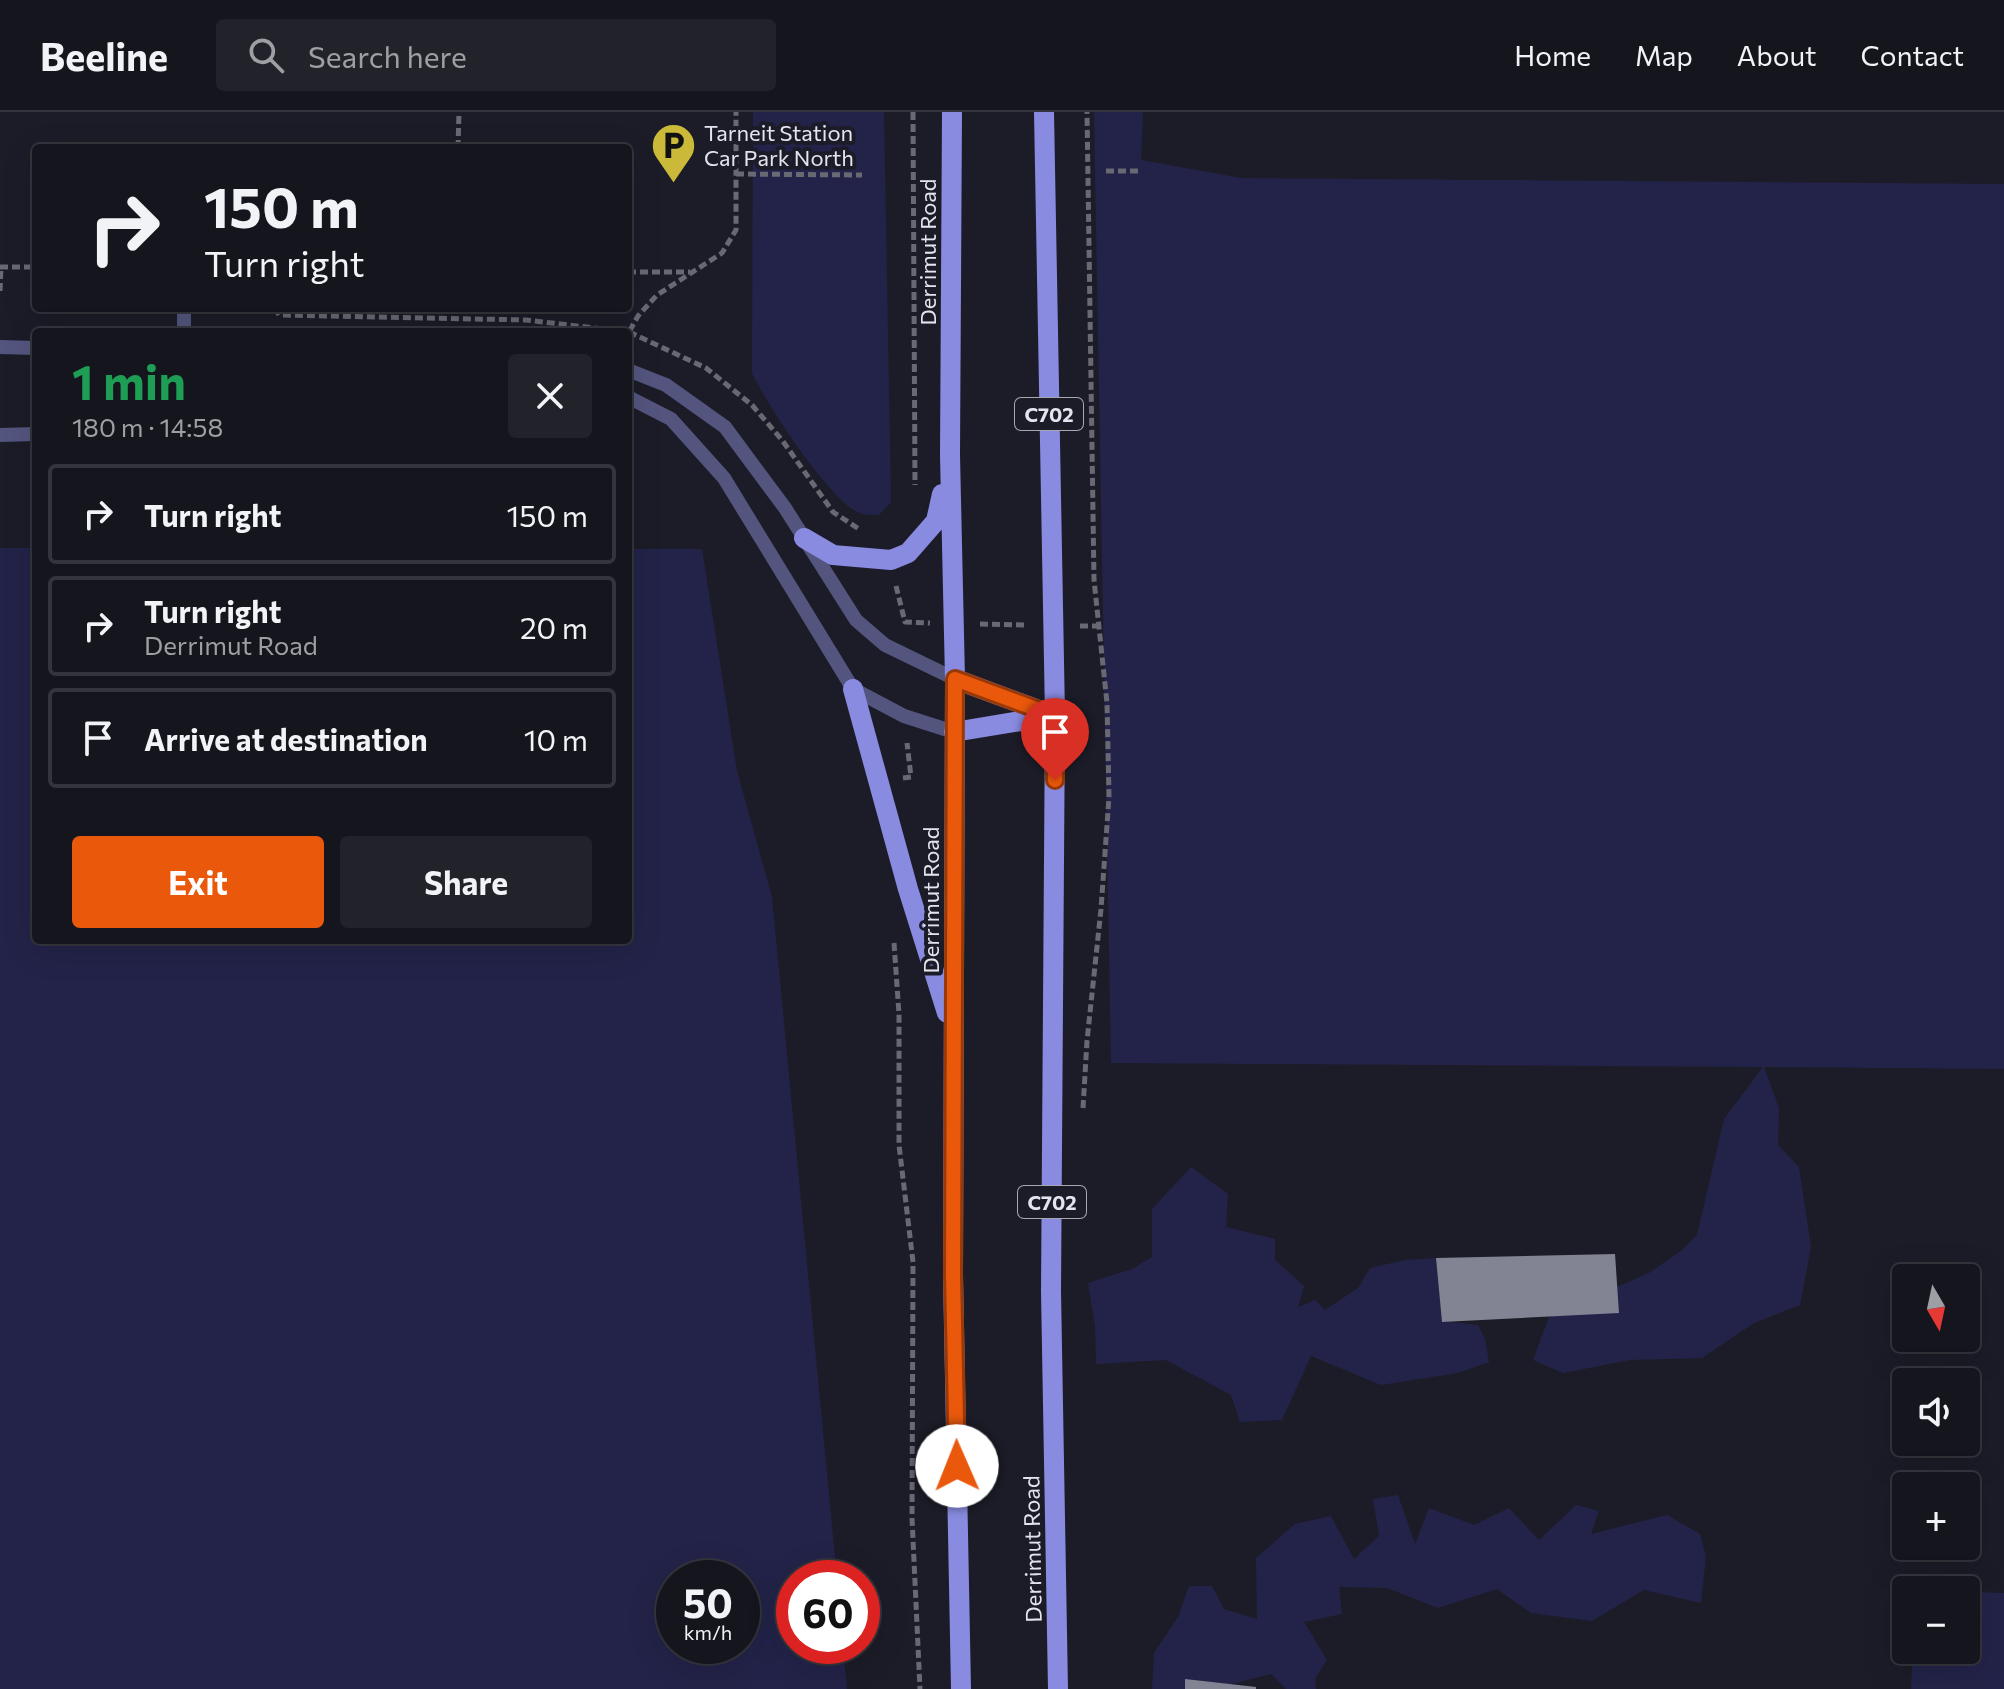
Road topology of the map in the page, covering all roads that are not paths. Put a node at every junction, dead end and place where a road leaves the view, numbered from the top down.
1 (952, 112) edge
2 (1044, 112) edge
3 (0, 347) edge
4 (32, 348) edge
5 (632, 372) edge
6 (632, 399) edge
7 (32, 434) edge
8 (0, 435) edge
9 (950, 455) junction
10 (804, 538) junction
11 (955, 679) junction
12 (853, 689) junction
13 (1055, 716) junction
14 (954, 732) junction
15 (953, 1032) junction
16 (961, 1689) edge
17 (1058, 1689) edge

1 - 9 main road, Derrimut Road
2 - 13 main road, Derrimut Road / C702
3 - 4 lane
5 - 10 lane
6 - 12 lane
7 - 8 lane
9 - 10 main road
9 - 11 main road, Derrimut Road
10 - 11 lane
11 - 13 main road
11 - 14 main road, Derrimut Road
12 - 14 lane
12 - 15 main road
13 - 14 main road
13 - 17 main road, Derrimut Road / C702
14 - 15 main road, Derrimut Road
15 - 16 main road, Derrimut Road

